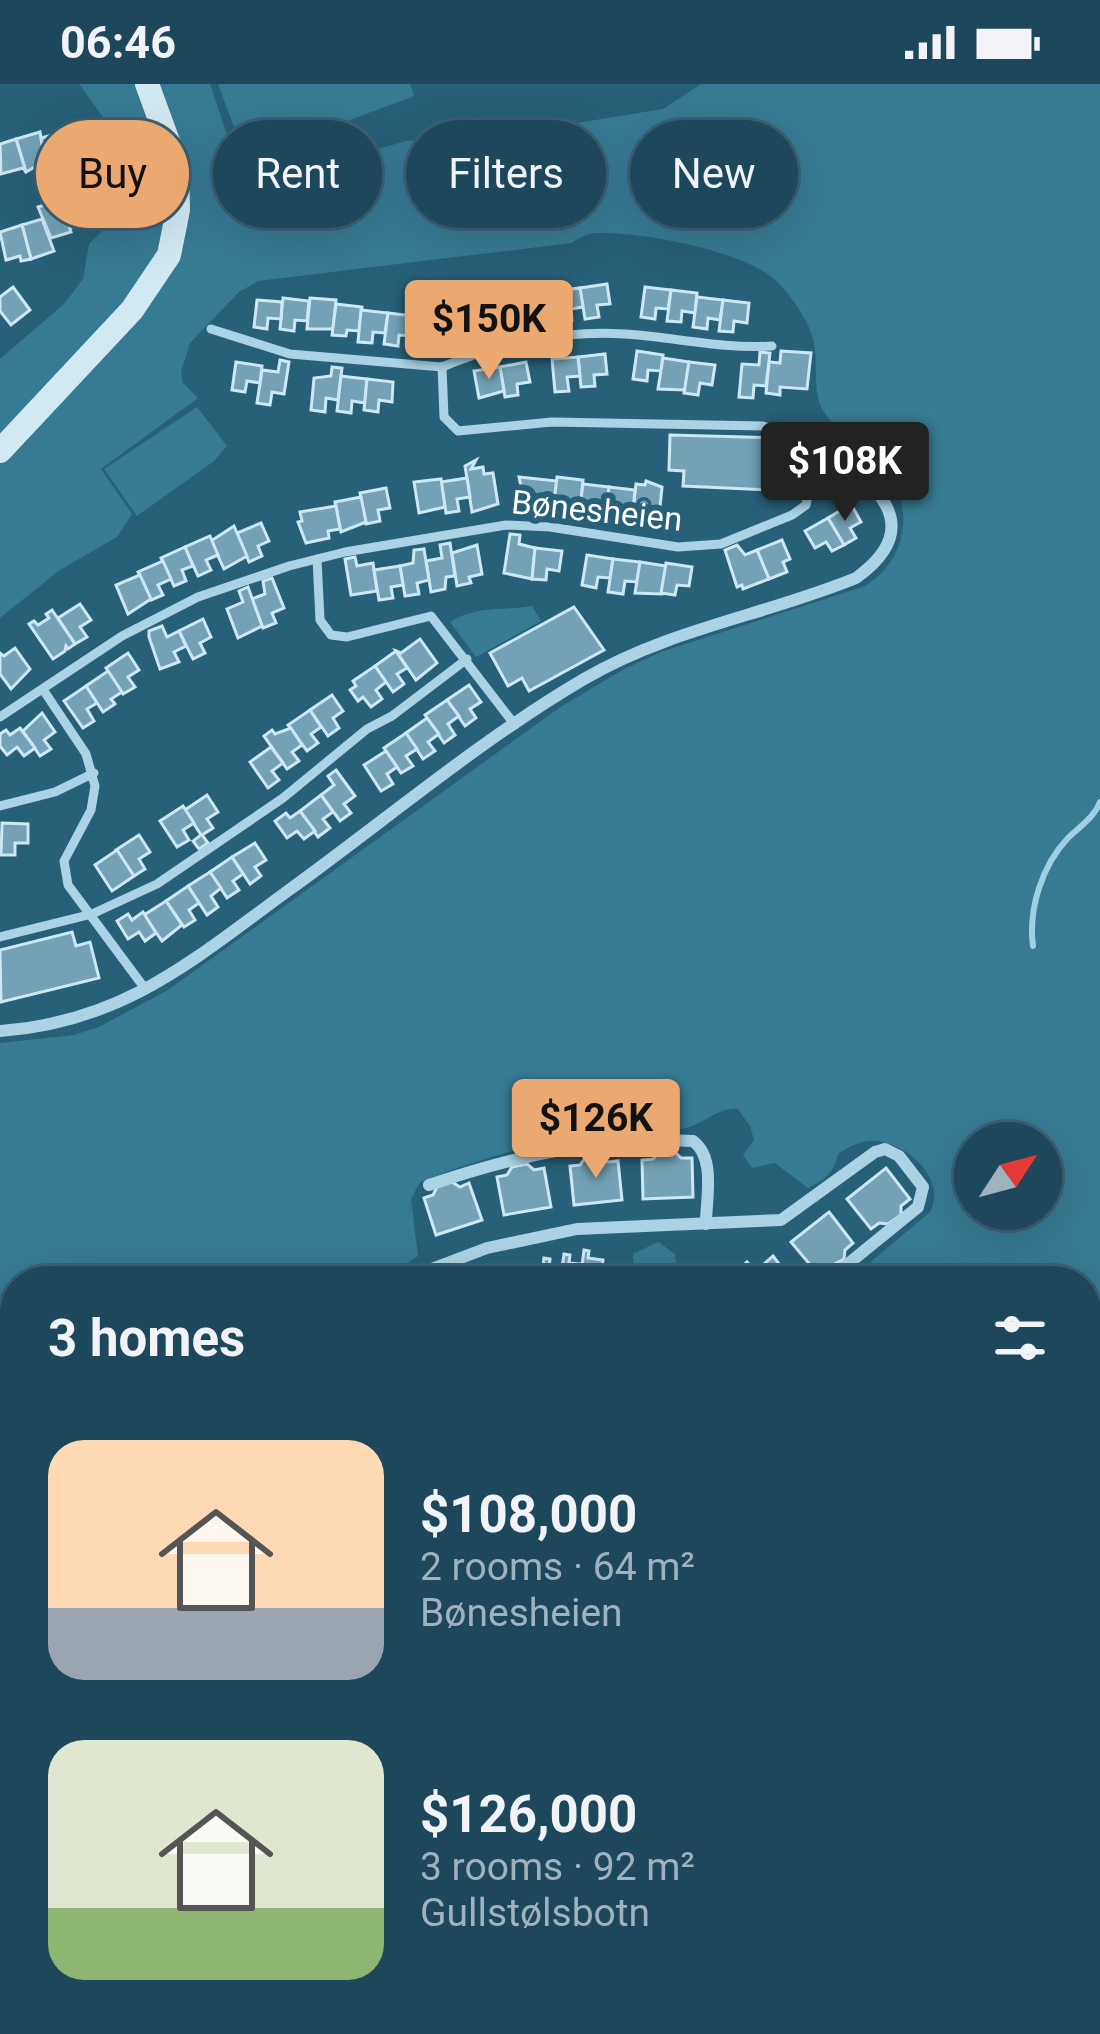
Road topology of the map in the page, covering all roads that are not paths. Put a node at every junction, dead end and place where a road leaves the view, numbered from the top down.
1 (147, 84) edge
2 (211, 329) dead end
3 (772, 346) dead end
4 (442, 367) junction
5 (818, 447) junction
6 (0, 451) edge
7 (317, 559) junction
8 (467, 659) junction
9 (44, 691) junction
10 (0, 717) edge
11 (515, 725) junction
12 (94, 773) junction
13 (0, 806) edge
14 (92, 914) junction
15 (0, 937) edge
16 (146, 990) junction
17 (0, 1031) edge
18 (429, 1185) dead end
19 (706, 1224) junction
20 (435, 1266) edge
21 (845, 1266) edge

1 - 6 main road
2 - 4 lane
3 - 4 lane
4 - 5 lane
5 - 7 lane, Bønesheien
5 - 11 street
7 - 8 lane
7 - 9 lane, Bønesheien
8 - 11 lane
8 - 14 lane
9 - 10 lane, Bønesheien
9 - 12 lane
11 - 16 street
12 - 13 lane
12 - 14 lane
14 - 15 lane
14 - 16 lane
16 - 17 street
18 - 19 street
19 - 20 street
19 - 21 street

